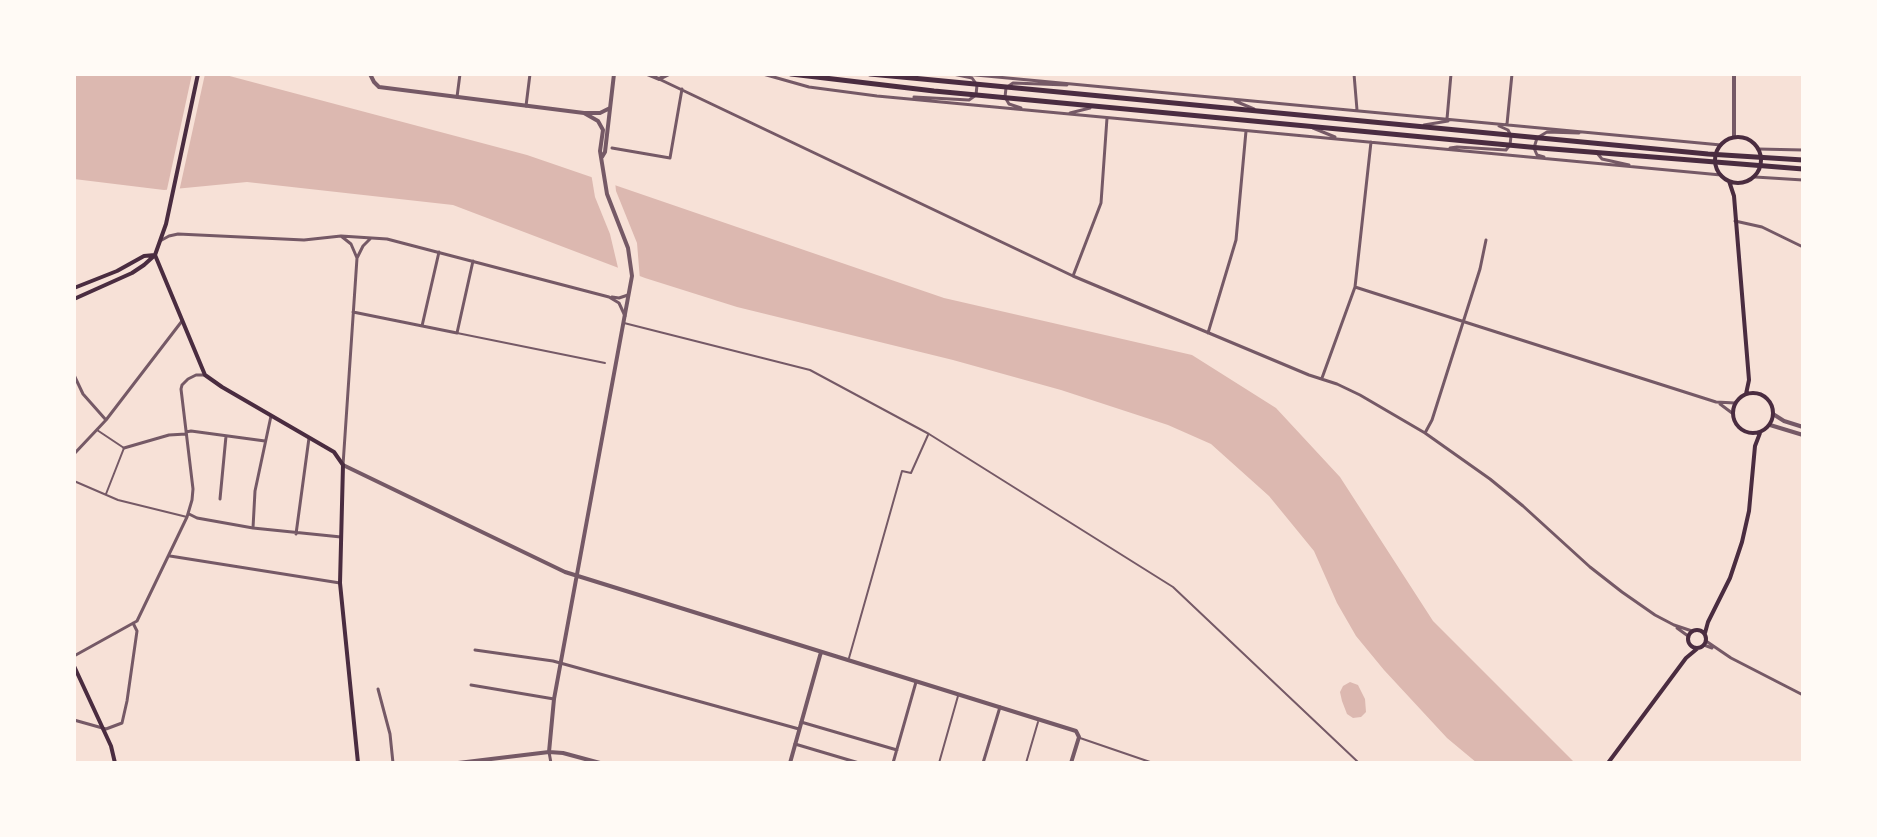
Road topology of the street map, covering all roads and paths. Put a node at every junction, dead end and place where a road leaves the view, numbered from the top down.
1 (198, 74) edge
2 (370, 74) edge
3 (460, 74) edge
4 (530, 74) edge
5 (647, 74) edge
6 (669, 74) edge
7 (763, 74) edge
8 (791, 74) edge
9 (870, 74) edge
10 (885, 74) edge
11 (953, 74) edge
12 (965, 74) edge
13 (1354, 74) edge
14 (1451, 74) edge
15 (1512, 74) edge
16 (1734, 74) edge
17 (878, 75) edge
18 (615, 76) edge
19 (659, 79) junction
20 (977, 85) junction
21 (1103, 86) junction
22 (680, 88) junction
23 (1006, 88) junction
24 (976, 95) junction
25 (457, 97) junction
26 (894, 97) junction
27 (1005, 97) junction
28 (1231, 99) junction
29 (526, 106) junction
30 (1096, 106) junction
31 (610, 108) junction
32 (1024, 110) junction
33 (1357, 111) junction
34 (1261, 112) junction
35 (584, 113) junction
36 (1067, 114) junction
37 (1107, 118) junction
38 (1447, 119) junction
39 (1456, 120) junction
40 (1496, 124) junction
41 (1507, 124) junction
42 (1305, 125) junction
43 (1414, 126) junction
44 (1246, 131) junction
45 (1603, 134) junction
46 (1511, 136) junction
47 (1734, 137) junction
48 (1537, 138) junction
49 (1341, 140) junction
50 (1371, 142) junction
51 (1510, 145) junction
52 (1721, 145) junction
53 (612, 148) dead end
54 (1534, 148) junction
55 (1444, 149) junction
56 (1758, 149) junction
57 (1803, 150) edge
58 (1597, 153) junction
59 (1716, 155) junction
60 (602, 157) junction
61 (1761, 158) junction
62 (1553, 160) junction
63 (1803, 160) edge
64 (1716, 163) junction
65 (1760, 167) junction
66 (1641, 168) junction
67 (1803, 169) edge
68 (1721, 175) junction
69 (1755, 177) junction
70 (1803, 180) edge
71 (1729, 181) junction
72 (1741, 183) junction
73 (1734, 196) junction
74 (1735, 221) junction
75 (341, 236) junction
76 (372, 237) junction
77 (1486, 240) dead end
78 (160, 241) junction
79 (1803, 247) edge
80 (439, 252) junction
81 (155, 255) junction
82 (357, 258) junction
83 (473, 261) junction
84 (1073, 276) junction
85 (1355, 287) junction
86 (74, 288) edge
87 (629, 294) junction
88 (609, 297) junction
89 (74, 299) edge
90 (353, 312) junction
91 (182, 320) junction
92 (625, 320) junction
93 (1463, 322) junction
94 (422, 327) junction
95 (457, 333) junction
96 (1208, 333) junction
97 (605, 363) dead end
98 (74, 375) edge
99 (205, 375) junction
100 (1322, 378) junction
101 (1749, 380) junction
102 (1755, 393) junction
103 (1746, 394) junction
104 (1735, 403) junction
105 (1720, 404) junction
106 (1732, 413) junction
107 (1773, 414) junction
108 (271, 416) junction
109 (106, 420) junction
110 (1770, 425) junction
111 (1803, 427) edge
112 (97, 430) junction
113 (186, 433) junction
114 (1425, 433) junction
115 (1760, 433) junction
116 (929, 434) junction
117 (1750, 434) junction
118 (1803, 435) edge
119 (226, 436) junction
120 (309, 438) junction
121 (265, 441) junction
122 (1755, 446) junction
123 (124, 448) junction
124 (74, 454) edge
125 (343, 465) junction
126 (74, 481) edge
127 (106, 495) junction
128 (220, 499) dead end
129 (188, 516) junction
130 (253, 528) junction
131 (296, 534) junction
132 (341, 537) junction
133 (169, 556) junction
134 (577, 576) junction
135 (340, 583) junction
136 (133, 623) junction
137 (1702, 631) junction
138 (1690, 634) junction
139 (1705, 643) junction
140 (1691, 645) junction
141 (1698, 648) junction
142 (475, 650) dead end
143 (821, 652) junction
144 (74, 656) edge
145 (1686, 658) junction
146 (848, 661) junction
147 (561, 664) junction
148 (74, 666) edge
149 (916, 682) junction
150 (471, 685) dead end
151 (378, 689) dead end
152 (959, 695) junction
153 (1803, 695) edge
154 (554, 699) junction
155 (1000, 707) junction
156 (1039, 719) junction
157 (74, 720) edge
158 (801, 722) junction
159 (103, 728) junction
160 (799, 729) junction
161 (1079, 737) junction
162 (795, 744) junction
163 (897, 750) junction
164 (549, 752) junction
165 (115, 763) edge
166 (358, 763) edge
167 (393, 763) edge
168 (458, 763) edge
169 (551, 763) edge
170 (600, 763) edge
171 (790, 763) edge
172 (859, 763) edge
173 (893, 763) edge
174 (939, 763) edge
175 (983, 763) edge
176 (1026, 763) edge
177 (1071, 763) edge
178 (1153, 763) edge
179 (1359, 763) edge
180 (1608, 763) edge

1 - 78 main road
2 - 25 street
3 - 25 street
4 - 29 street
5 - 19 street
6 - 19 street
6 - 22 street
7 - 26 street
8 - 24 highway
9 - 17 highway
10 - 17 street
11 - 20 street
12 - 21 street
13 - 33 street
14 - 38 street
15 - 41 street
16 - 47 street
17 - 20 highway
18 - 31 street
19 - 22 street
20 - 23 highway
20 - 24 street
21 - 23 street
21 - 28 street
22 - 53 street
22 - 84 street
23 - 27 street
23 - 34 highway
24 - 26 street
24 - 27 highway
25 - 29 street
26 - 32 street
27 - 30 highway
27 - 32 street
28 - 33 street
28 - 34 street
29 - 35 street
30 - 36 street
30 - 42 highway
31 - 35 street
31 - 60 street
32 - 36 street
33 - 38 street
34 - 43 highway
35 - 60 street
36 - 37 street
37 - 44 street
37 - 84 street
38 - 39 street
39 - 40 street
39 - 43 street
40 - 41 street
40 - 46 street
41 - 45 street
42 - 49 street
42 - 51 highway
43 - 46 highway
44 - 49 street
44 - 96 street
45 - 48 street
45 - 52 street
46 - 48 highway
46 - 51 street
47 - 52 main road
47 - 56 main road
48 - 54 street
48 - 59 highway
49 - 50 street
50 - 55 street
50 - 85 street
51 - 54 highway
51 - 55 street
52 - 59 main road
54 - 58 highway
54 - 62 street
55 - 62 street
56 - 57 street
56 - 61 main road
58 - 64 highway
58 - 66 street
59 - 61 highway
59 - 64 main road
60 - 87 street
61 - 63 highway
61 - 65 main road
62 - 66 street
64 - 65 highway
64 - 68 main road
65 - 67 highway
65 - 69 main road
66 - 68 street
68 - 71 main road
69 - 70 street
69 - 72 main road
71 - 72 main road
71 - 73 main road
72 - 73 main road
73 - 74 main road
74 - 79 street
74 - 101 main road
75 - 76 street
75 - 78 street
75 - 82 street
76 - 80 street
76 - 82 street
77 - 93 street
78 - 81 main road
80 - 83 street
80 - 94 street
81 - 86 main road
81 - 89 main road
81 - 91 main road
82 - 90 street
83 - 88 street
83 - 95 street
84 - 96 street
85 - 93 street
85 - 100 street
87 - 88 street
87 - 92 street
88 - 92 street
90 - 94 street
90 - 125 street
91 - 99 main road
91 - 109 street
92 - 116 street
92 - 134 street
93 - 105 street
93 - 114 street
94 - 95 street
95 - 97 street
96 - 100 street
98 - 109 street
99 - 108 main road
99 - 113 street
100 - 114 street
101 - 102 main road
101 - 103 main road
102 - 103 main road
102 - 107 main road
103 - 104 main road
104 - 105 street
104 - 106 main road
105 - 106 street
106 - 117 main road
107 - 110 main road
107 - 111 street
108 - 120 main road
108 - 121 street
109 - 112 street
110 - 115 main road
110 - 118 street
112 - 123 street
112 - 124 street
113 - 119 street
113 - 123 street
113 - 129 street
114 - 138 street
115 - 117 main road
115 - 122 main road
116 - 146 street
116 - 179 street
117 - 122 main road
119 - 121 street
119 - 128 street
120 - 125 main road
120 - 131 street
121 - 130 street
122 - 137 main road
123 - 127 street
125 - 132 main road
125 - 134 street
126 - 127 street
127 - 129 street
129 - 130 street
129 - 133 street
130 - 131 street
131 - 132 street
132 - 135 main road
133 - 135 street
133 - 136 street
134 - 143 street
134 - 147 street
135 - 166 main road
136 - 144 street
136 - 159 street
137 - 138 main road
137 - 139 main road
138 - 140 main road
139 - 141 main road
139 - 153 street
140 - 141 main road
140 - 145 main road
141 - 145 main road
142 - 147 street
143 - 146 street
143 - 158 street
145 - 180 main road
146 - 149 street
147 - 154 street
147 - 160 street
148 - 159 main road
149 - 152 street
149 - 163 street
150 - 154 street
151 - 167 street
152 - 155 street
152 - 174 street
154 - 164 street
155 - 156 street
155 - 175 street
156 - 161 street
156 - 176 street
157 - 159 street
158 - 160 street
158 - 163 street
159 - 165 main road
160 - 162 street
161 - 177 street
161 - 178 street
162 - 171 street
162 - 172 street
163 - 173 street
164 - 168 street
164 - 169 street
164 - 170 street

